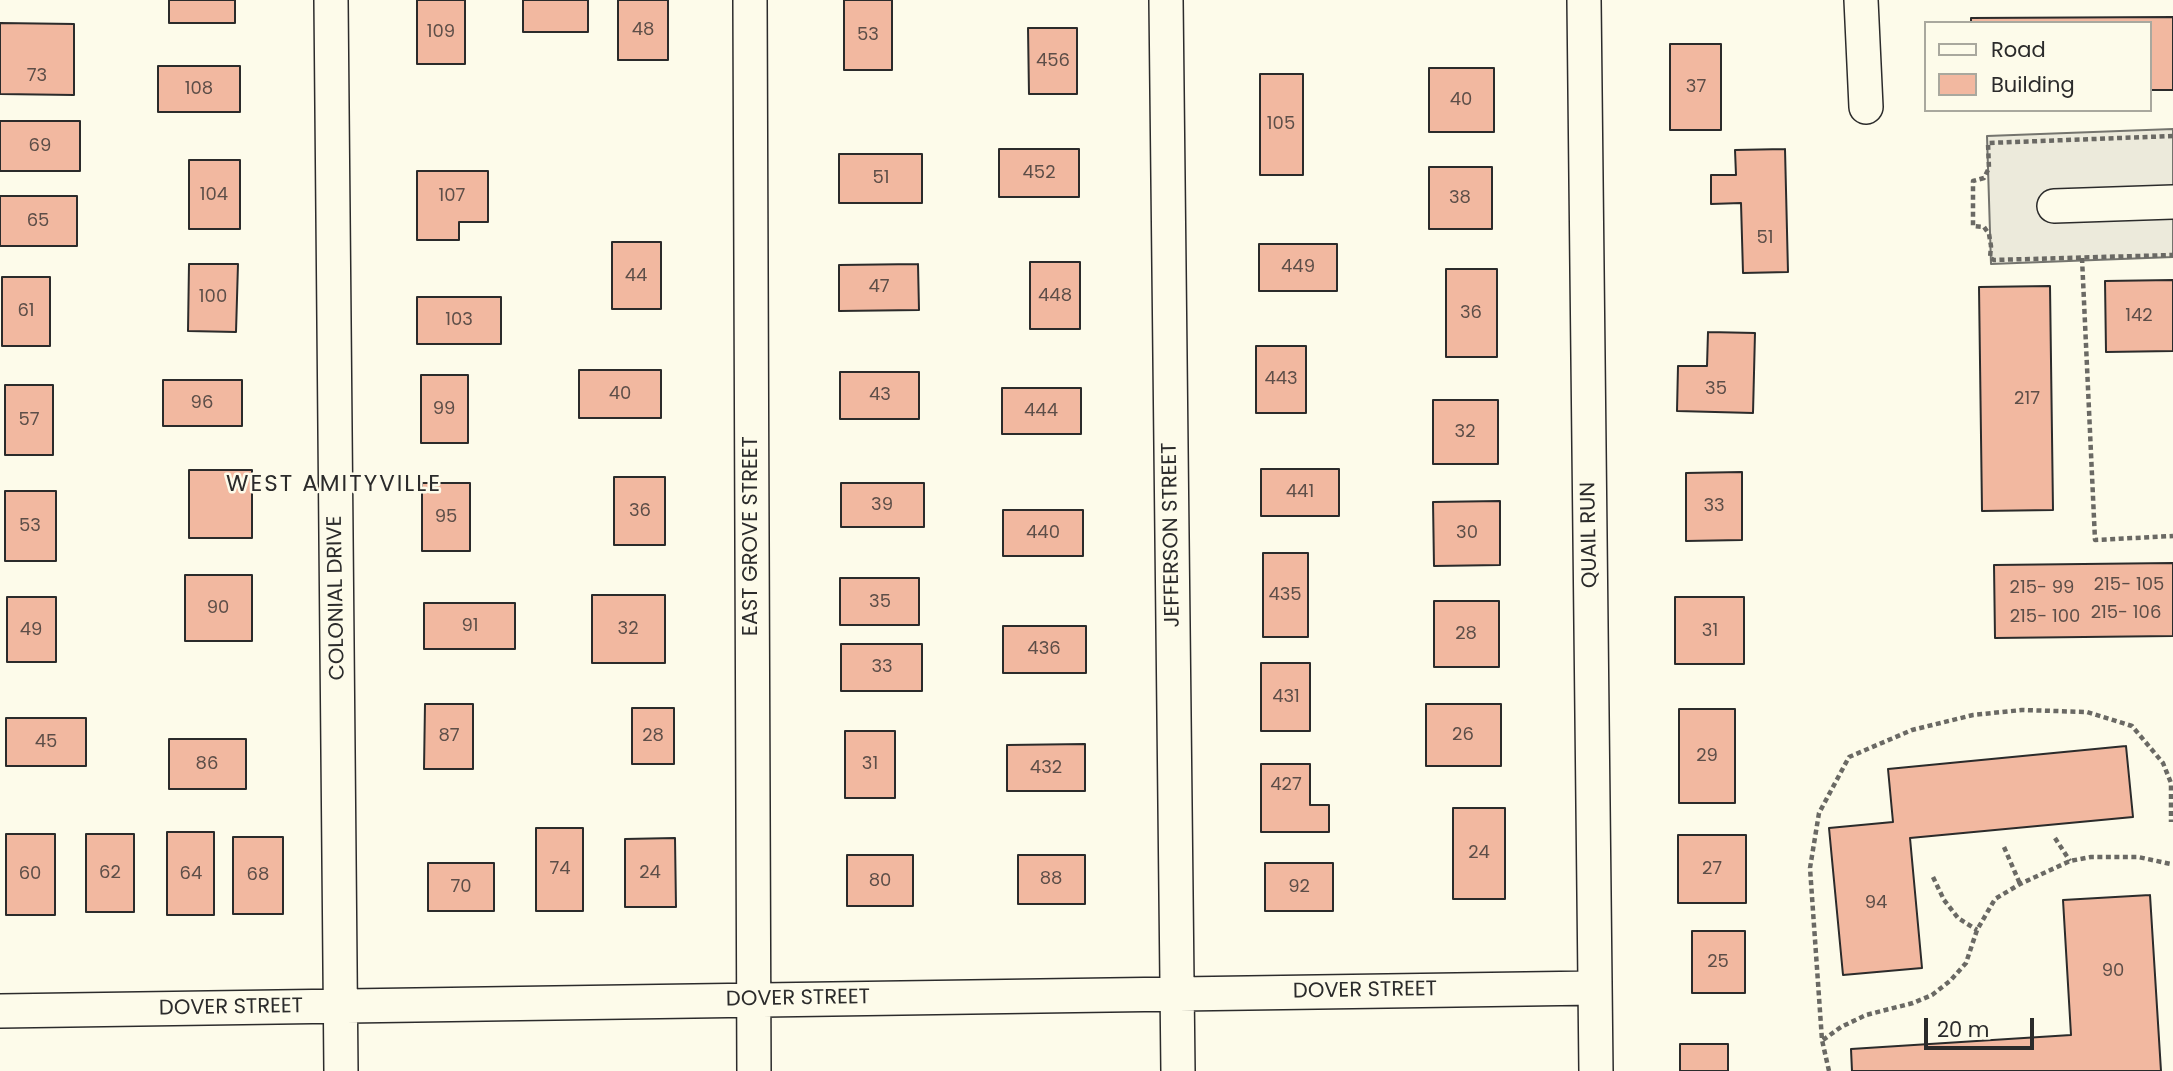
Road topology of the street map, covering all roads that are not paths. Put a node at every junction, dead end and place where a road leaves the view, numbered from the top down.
1 (331, 0) edge
2 (750, 0) edge
3 (1166, 0) edge
4 (1584, 0) edge
5 (1861, 0) edge
6 (1866, 107) dead end
7 (2173, 202) edge
8 (2054, 206) dead end
9 (1595, 988) junction
10 (1177, 994) junction
11 (754, 1000) junction
12 (341, 1006) junction
13 (0, 1011) edge
14 (341, 1071) edge
15 (754, 1071) edge
16 (1178, 1071) edge
17 (1596, 1071) edge

1 - 12 street, COLONIAL DRIVE
2 - 11 street, EAST GROVE STREET
3 - 10 street, JEFFERSON STREET
4 - 9 street, QUAIL RUN
5 - 6 street
7 - 8 street
9 - 10 street, DOVER STREET
9 - 17 street, QUAIL RUN
10 - 11 street, DOVER STREET
10 - 16 street, JEFFERSON STREET
11 - 12 street, DOVER STREET
11 - 15 street, EAST GROVE STREET
12 - 13 street, DOVER STREET
12 - 14 street, COLONIAL DRIVE

